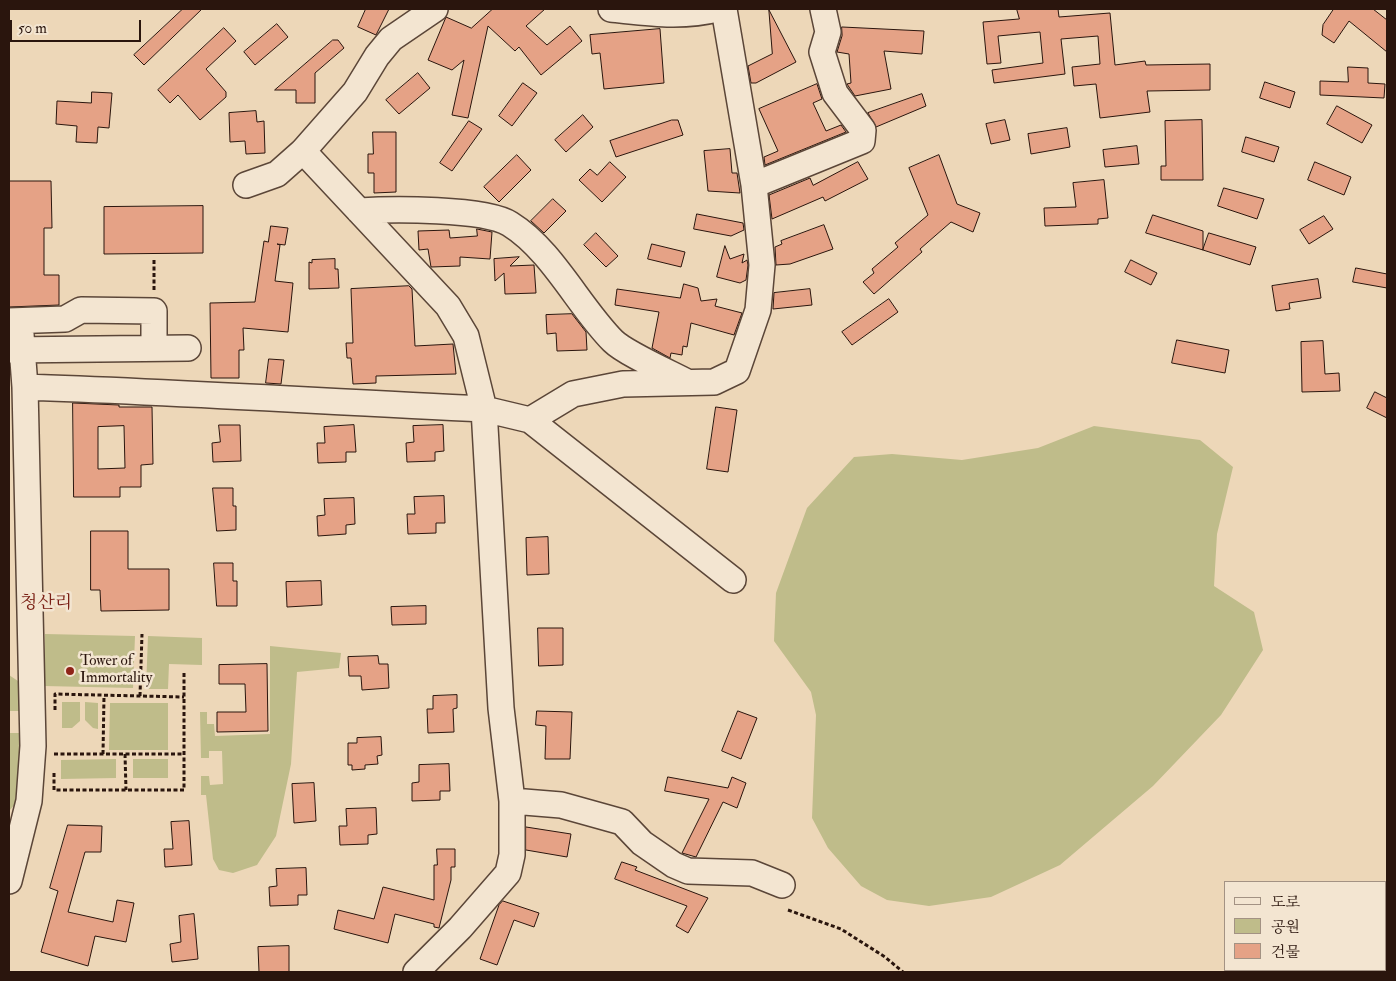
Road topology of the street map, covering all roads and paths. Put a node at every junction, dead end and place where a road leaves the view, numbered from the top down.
1 (435, 9) edge
2 (611, 9) edge
3 (717, 9) edge
4 (724, 9) edge
5 (823, 9) edge
6 (303, 150) junction
7 (246, 185) dead end
8 (754, 185) junction
9 (359, 210) junction
10 (154, 260) dead end
11 (154, 311) junction
12 (15, 321) edge
13 (154, 348) junction
14 (188, 348) dead end
15 (15, 350) edge
16 (689, 383) junction
17 (24, 387) junction
18 (484, 409) junction
19 (530, 420) junction
20 (733, 580) dead end
21 (142, 634) dead end
22 (20, 657) edge
23 (184, 671) dead end
24 (104, 696) junction
25 (140, 696) junction
26 (184, 697) junction
27 (55, 714) dead end
28 (54, 747) dead end
29 (54, 754) junction
30 (103, 754) junction
31 (125, 754) junction
32 (184, 754) junction
33 (54, 763) dead end
34 (54, 772) dead end
35 (126, 790) junction
36 (512, 801) junction
37 (9, 881) edge
38 (782, 885) dead end
39 (788, 910) dead end
40 (416, 972) edge
41 (903, 972) edge

1 - 6 street
2 - 3 street
4 - 8 street
5 - 8 street
6 - 7 street
6 - 9 street
8 - 16 street
9 - 16 street
9 - 18 street
10 - 11 path
11 - 12 street
11 - 13 street
12 - 15 street
13 - 14 street
13 - 15 street
15 - 17 street
16 - 19 street
17 - 18 street
17 - 22 street
18 - 19 street
18 - 36 street
19 - 20 street
21 - 25 path
22 - 37 street
23 - 26 path
24 - 25 path
24 - 27 path
24 - 30 path
25 - 26 path
26 - 32 path
28 - 29 path
29 - 30 path
29 - 33 path
30 - 31 path
31 - 32 path
31 - 35 path
32 - 35 path
34 - 35 path
36 - 38 street
36 - 40 street
39 - 41 path

